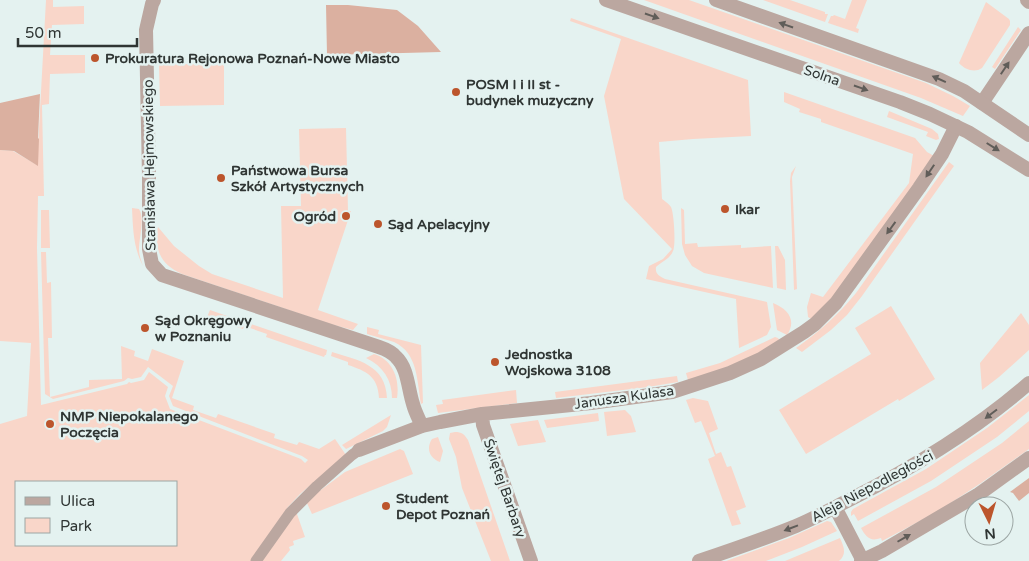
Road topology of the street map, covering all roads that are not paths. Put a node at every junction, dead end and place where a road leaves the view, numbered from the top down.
1 (154, 0) edge
2 (606, 0) edge
3 (716, 0) edge
4 (1029, 33) edge
5 (982, 102) junction
6 (956, 126) junction
7 (1029, 135) edge
8 (1029, 170) edge
9 (1029, 383) edge
10 (482, 414) junction
11 (422, 426) junction
12 (359, 450) joint
13 (1029, 458) edge
14 (835, 507) junction
15 (256, 561) edge
16 (531, 561) edge
17 (699, 561) edge
18 (862, 561) edge

1 - 11 street, Stanisława Hejmowskiego
2 -> 6 street, Solna
5 -> 3 street
5 -> 4 street
5 - 7 street
6 -> 8 street, Solna
6 -> 10 street, Janusza Kulasa
9 -> 14 street, Aleja Niepodległości
10 - 11 street, Janusza Kulasa
10 - 16 street, Świętej Barbary
11 - 12 street, Janusza Kulasa
12 - 15 street
18 -> 13 street
14 -> 17 street, Aleja Niepodległości
14 - 18 street

